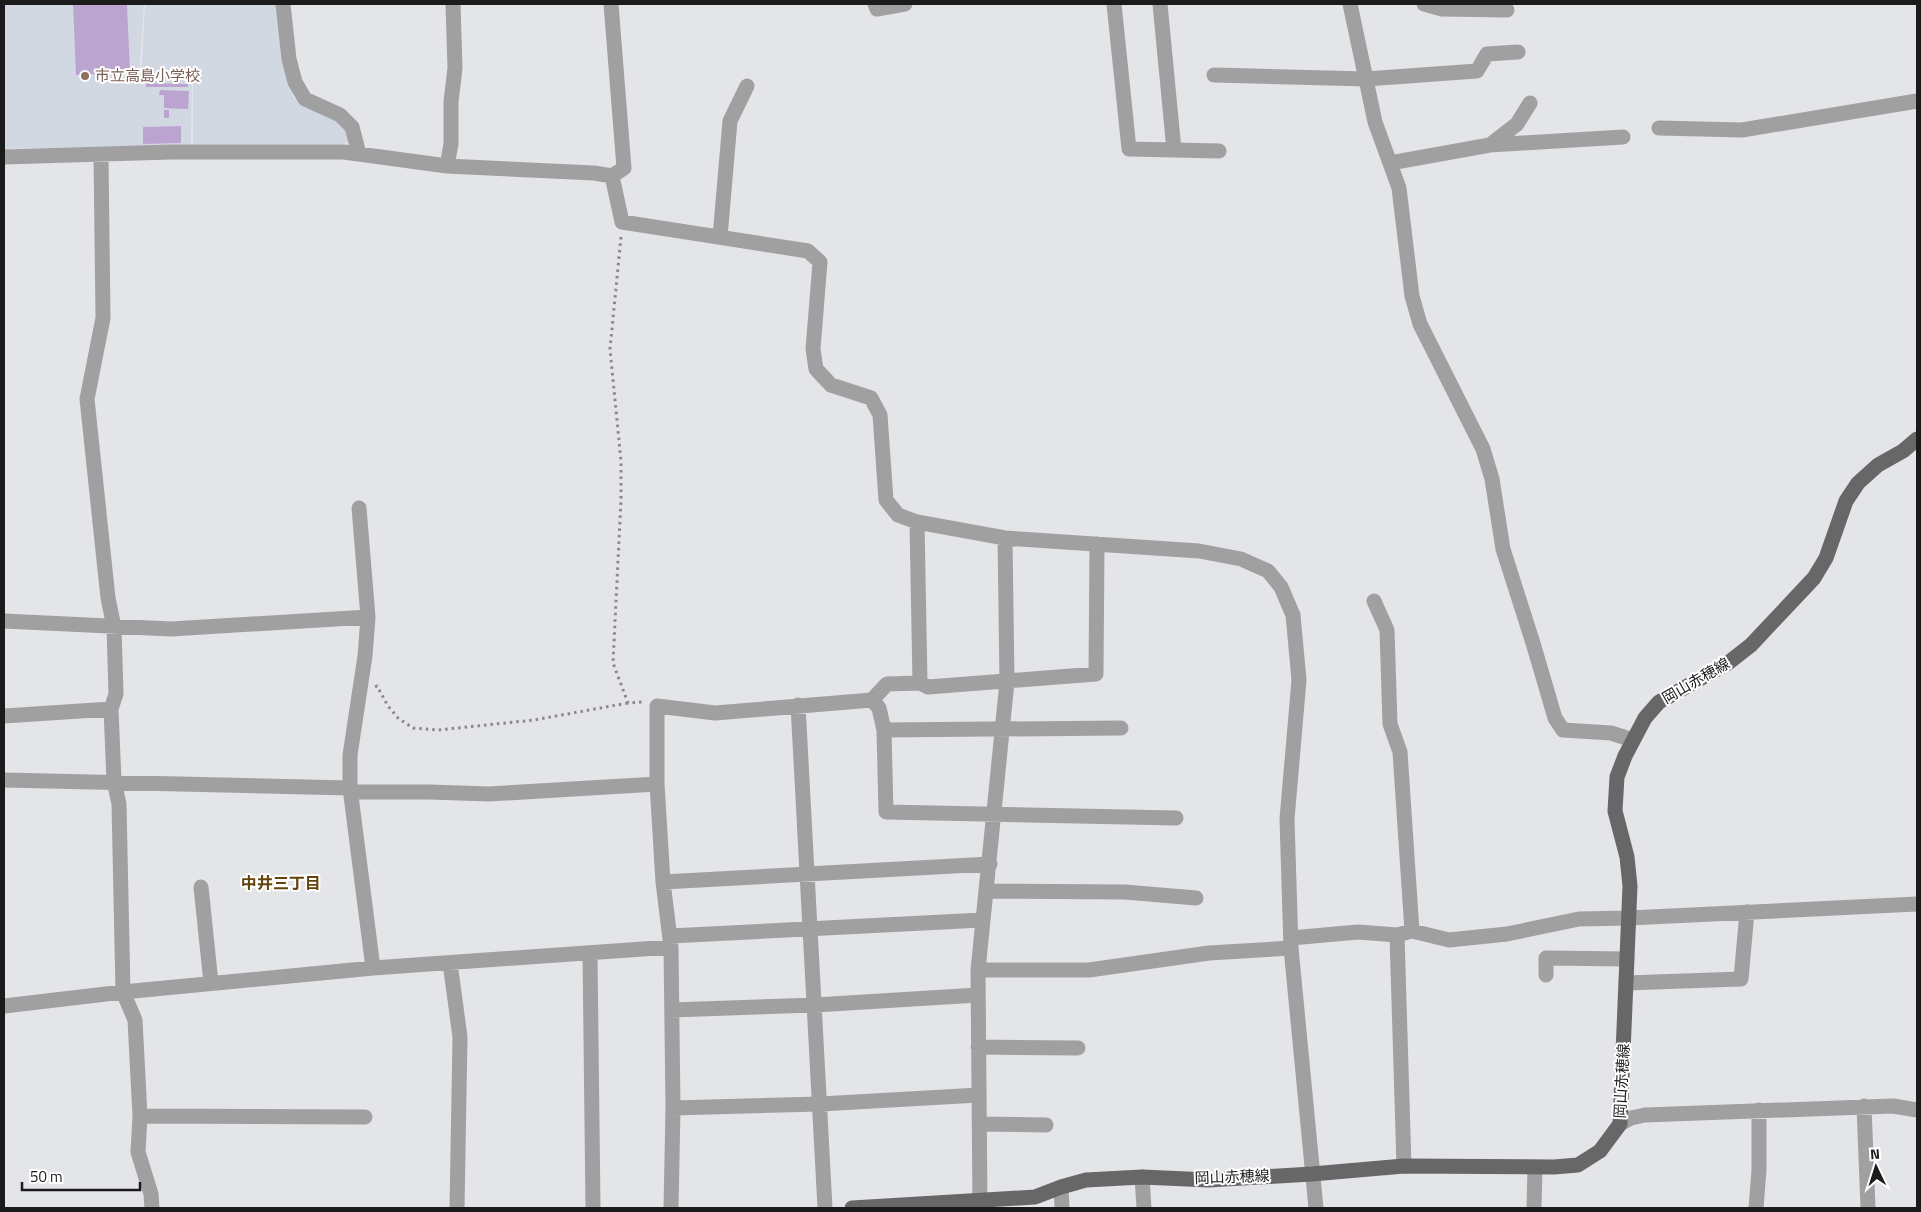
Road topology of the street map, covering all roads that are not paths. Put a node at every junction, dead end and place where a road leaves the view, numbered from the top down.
1 (283, 4) edge
2 (453, 4) edge
3 (611, 4) edge
4 (875, 4) edge
5 (905, 4) edge
6 (1114, 4) edge
7 (1160, 4) edge
8 (1350, 4) edge
9 (1424, 4) edge
10 (1507, 10) dead end
11 (1518, 52) dead end
12 (1214, 75) dead end
13 (1366, 79) junction
14 (747, 86) dead end
15 (1530, 102) dead end
16 (1917, 102) edge
17 (1659, 128) dead end
18 (1623, 137) dead end
19 (1490, 145) junction
20 (1174, 150) junction
21 (1219, 151) dead end
22 (359, 154) junction
23 (101, 155) junction
24 (4, 156) edge
25 (1390, 163) junction
26 (448, 166) junction
27 (612, 176) junction
28 (720, 237) junction
29 (1917, 439) edge
30 (359, 508) dead end
31 (917, 522) junction
32 (1005, 538) junction
33 (1097, 544) junction
34 (1374, 602) dead end
35 (368, 617) junction
36 (4, 621) edge
37 (114, 627) junction
38 (1007, 682) junction
39 (920, 683) junction
40 (872, 700) junction
41 (798, 705) junction
42 (111, 709) junction
43 (4, 716) edge
44 (1002, 728) junction
45 (1121, 728) dead end
46 (884, 730) junction
47 (1633, 740) junction
48 (4, 780) edge
49 (114, 781) junction
50 (657, 784) junction
51 (350, 790) junction
52 (993, 814) junction
53 (1176, 818) dead end
54 (990, 864) junction
55 (808, 873) junction
56 (663, 882) junction
57 (201, 887) dead end
58 (987, 891) junction
59 (1196, 898) dead end
60 (1917, 904) edge
61 (1747, 912) junction
62 (1629, 918) junction
63 (982, 920) junction
64 (811, 930) junction
65 (1404, 933) junction
66 (671, 942) junction
67 (1291, 943) junction
68 (590, 954) junction
69 (1627, 959) junction
70 (450, 962) junction
71 (373, 968) junction
72 (978, 970) junction
73 (1546, 975) dead end
74 (211, 984) junction
75 (1626, 984) junction
76 (123, 992) junction
77 (978, 995) junction
78 (815, 1005) junction
79 (4, 1006) edge
80 (672, 1010) junction
81 (978, 1046) junction
82 (1078, 1048) dead end
83 (979, 1095) junction
84 (820, 1104) junction
85 (1864, 1106) junction
86 (673, 1108) junction
87 (1759, 1110) junction
88 (1917, 1110) edge
89 (140, 1116) junction
90 (365, 1117) dead end
91 (980, 1124) junction
92 (1046, 1124) dead end
93 (1620, 1124) junction
94 (1404, 1166) junction
95 (1535, 1167) junction
96 (1312, 1174) junction
97 (1142, 1177) junction
98 (1061, 1187) junction
99 (980, 1205) edge
100 (152, 1208) edge
101 (457, 1208) edge
102 (593, 1208) edge
103 (671, 1208) edge
104 (825, 1208) edge
105 (852, 1208) edge
106 (1062, 1208) edge
107 (1144, 1208) edge
108 (1316, 1208) edge
109 (1534, 1208) edge
110 (1756, 1208) edge
111 (1868, 1208) edge

1 - 22 street
2 - 26 street
3 - 27 street
4 - 5 street
6 - 20 street
7 - 20 street
8 - 13 street
9 - 10 street
11 - 13 street
12 - 13 street
13 - 25 street
14 - 28 street
15 - 19 street
16 - 17 street
18 - 19 street
19 - 25 street
20 - 21 street
22 - 23 street
22 - 26 street
23 - 24 street
23 - 37 street
25 - 47 street
26 - 27 street
27 - 28 street
28 - 31 street
29 - 47 main road, 岡山赤穂線
30 - 35 street
31 - 32 street
31 - 39 street
32 - 33 street
32 - 38 street
33 - 38 street
33 - 67 street
34 - 65 street
35 - 37 street
35 - 51 street
36 - 37 street
37 - 42 street
38 - 39 street
38 - 44 street
39 - 40 street
40 - 41 street
40 - 46 street
41 - 50 street
41 - 55 street
42 - 43 street
42 - 49 street
44 - 45 street
44 - 46 street
44 - 52 street
46 - 52 street
47 - 62 main road, 岡山赤穂線
48 - 49 street
49 - 51 street
49 - 76 street
50 - 51 street
50 - 56 street
51 - 71 street
52 - 53 street
52 - 54 street
54 - 55 street
54 - 58 street
55 - 56 street
55 - 64 street
56 - 66 street
57 - 74 street
58 - 59 street
58 - 63 street
60 - 61 street
61 - 62 street
61 - 75 street
62 - 65 street
62 - 69 main road, 岡山赤穂線
63 - 64 street
63 - 72 street
64 - 66 street
64 - 78 street
65 - 67 street
65 - 94 street
66 - 68 street
66 - 80 street
67 - 72 street
67 - 96 street
68 - 70 street
68 - 102 street
69 - 73 street
69 - 75 main road, 岡山赤穂線
70 - 71 street
70 - 101 street
71 - 74 street
72 - 77 street
74 - 76 street
75 - 93 main road, 岡山赤穂線
76 - 79 street
76 - 89 street
77 - 78 street
77 - 81 street
78 - 80 street
78 - 84 street
80 - 86 street
81 - 82 street
81 - 83 street
83 - 84 street
83 - 91 street
84 - 86 street
84 - 104 street
85 - 87 street
85 - 88 street
85 - 111 street
86 - 103 street
87 - 93 street
87 - 110 street
89 - 90 street
89 - 100 street
91 - 92 street
91 - 99 street
93 - 95 main road, 岡山赤穂線
94 - 95 main road, 岡山赤穂線
94 - 96 main road, 岡山赤穂線
95 - 109 street
96 - 97 main road, 岡山赤穂線
96 - 108 street
97 - 98 main road, 岡山赤穂線
97 - 107 street
98 - 99 main road, 岡山赤穂線
98 - 106 street
99 - 105 main road, 岡山赤穂線

